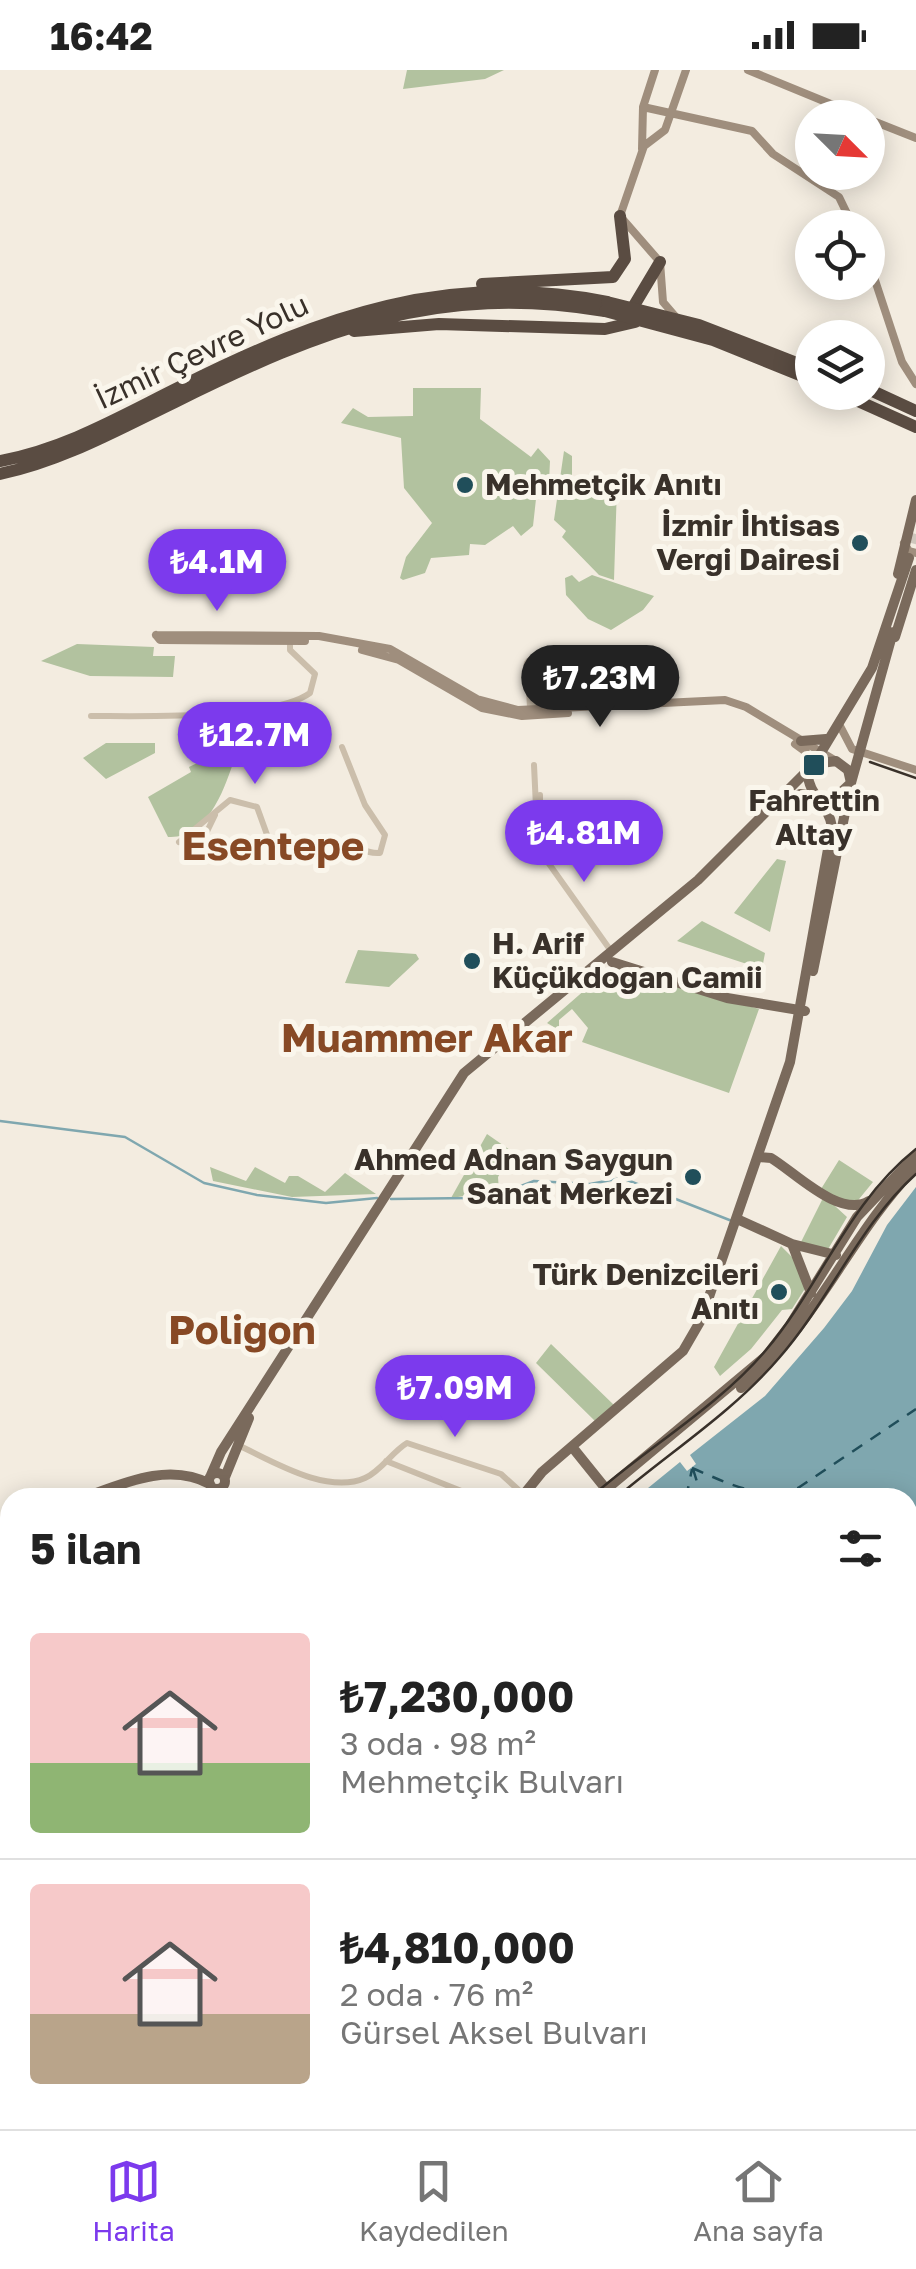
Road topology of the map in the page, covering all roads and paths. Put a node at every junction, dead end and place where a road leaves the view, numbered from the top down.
1 (655, 70) edge
2 (686, 70) edge
3 (748, 70) edge
4 (822, 100) edge
5 (643, 107) junction
6 (672, 114) junction
7 (885, 126) edge
8 (916, 138) edge
9 (642, 157) junction
10 (845, 210) edge
11 (620, 216) junction
12 (660, 262) junction
13 (881, 300) edge
14 (606, 306) junction
15 (675, 316) dead end
16 (635, 322) joint
17 (616, 326) junction
18 (297, 338) junction
19 (795, 363) edge
20 (795, 376) edge
21 (795, 377) edge
22 (916, 384) edge
23 (885, 394) edge
24 (885, 397) edge
25 (916, 401) edge
26 (885, 408) edge
27 (871, 410) edge
28 (877, 410) edge
29 (916, 411) edge
30 (916, 419) edge
31 (916, 429) edge
32 (0, 460) edge
33 (0, 474) edge
34 (916, 500) edge
35 (909, 536) edge
36 (914, 560) edge
37 (290, 639) junction
38 (879, 652) junction
39 (532, 669) dead end
40 (655, 704) junction
41 (532, 708) junction
42 (542, 715) junction
43 (91, 716) dead end
44 (522, 716) junction
45 (839, 724) junction
46 (827, 738) junction
47 (800, 741) junction
48 (342, 747) dead end
49 (819, 752) junction
50 (859, 752) junction
51 (836, 760) junction
52 (536, 765) dead end
53 (810, 768) junction
54 (916, 770) edge
55 (851, 782) junction
56 (818, 797) junction
57 (215, 814) junction
58 (179, 842) dead end
59 (198, 850) dead end
60 (618, 955) junction
61 (802, 1011) junction
62 (762, 1156) junction
63 (916, 1156) edge
64 (916, 1166) edge
65 (833, 1198) junction
66 (878, 1200) junction
67 (857, 1217) junction
68 (739, 1222) junction
69 (860, 1237) junction
70 (792, 1244) junction
71 (840, 1253) junction
72 (812, 1299) junction
73 (236, 1443) junction
74 (573, 1448) junction
75 (385, 1461) junction
76 (208, 1483) edge
77 (225, 1487) edge
78 (113, 1488) edge
79 (457, 1488) edge
80 (514, 1488) edge
81 (530, 1488) edge
82 (602, 1488) edge
83 (612, 1488) edge

1 - 5 main road
2 - 6 main road
3 - 4 main road
5 - 6 main road
5 - 9 main road
6 - 9 main road
6 - 10 main road
7 - 8 main road
9 - 11 main road
11 - 12 main road
11 - 18 highway
12 - 15 main road
12 - 17 highway
13 - 22 main road
14 - 18 highway, İzmir Çevre Yolu
14 - 19 highway, bridge
14 - 20 highway, bridge
16 - 17 highway
16 - 21 main road
17 - 18 highway
18 - 32 highway, İzmir Çevre Yolu
18 - 33 highway, İzmir Çevre Yolu
23 - 25 highway
24 - 29 highway
26 - 30 highway
27 - 31 main road
28 - 31 highway
34 - 35 main road
35 - 36 main road
35 - 38 main road
36 - 38 main road
36 - 50 main road
37 - 37 main road
37 - 41 main road
37 - 43 street
37 - 44 main road
38 - 45 main road
39 - 41 street
40 - 41 main road
40 - 42 main road
40 - 47 main road
40 - 53 main road
41 - 42 main road
41 - 44 main road
42 - 44 main road
45 - 46 main road
45 - 50 main road
46 - 47 main road
46 - 49 main road
47 - 49 main road
48 - 57 street
49 - 51 main road
49 - 53 main road
50 - 54 main road
50 - 55 main road
51 - 53 main road
51 - 55 main road
52 - 60 street
53 - 56 main road
53 - 60 main road
55 - 56 main road
55 - 61 main road
56 - 60 main road
56 - 61 main road
57 - 58 street
57 - 59 street
60 - 61 main road
60 - 73 main road
60 - 76 main road
61 - 62 main road
62 - 65 main road
62 - 68 main road
63 - 66 main road
64 - 66 main road
65 - 66 main road
65 - 67 main road
66 - 67 main road
66 - 69 main road
67 - 71 main road
68 - 70 main road
68 - 74 main road
69 - 71 main road
69 - 72 main road
70 - 71 main road
70 - 72 main road
71 - 72 main road
72 - 83 main road
73 - 75 street
73 - 77 main road
74 - 81 main road
74 - 82 main road
75 - 79 street
75 - 80 street
76 - 77 main road
76 - 78 main road

